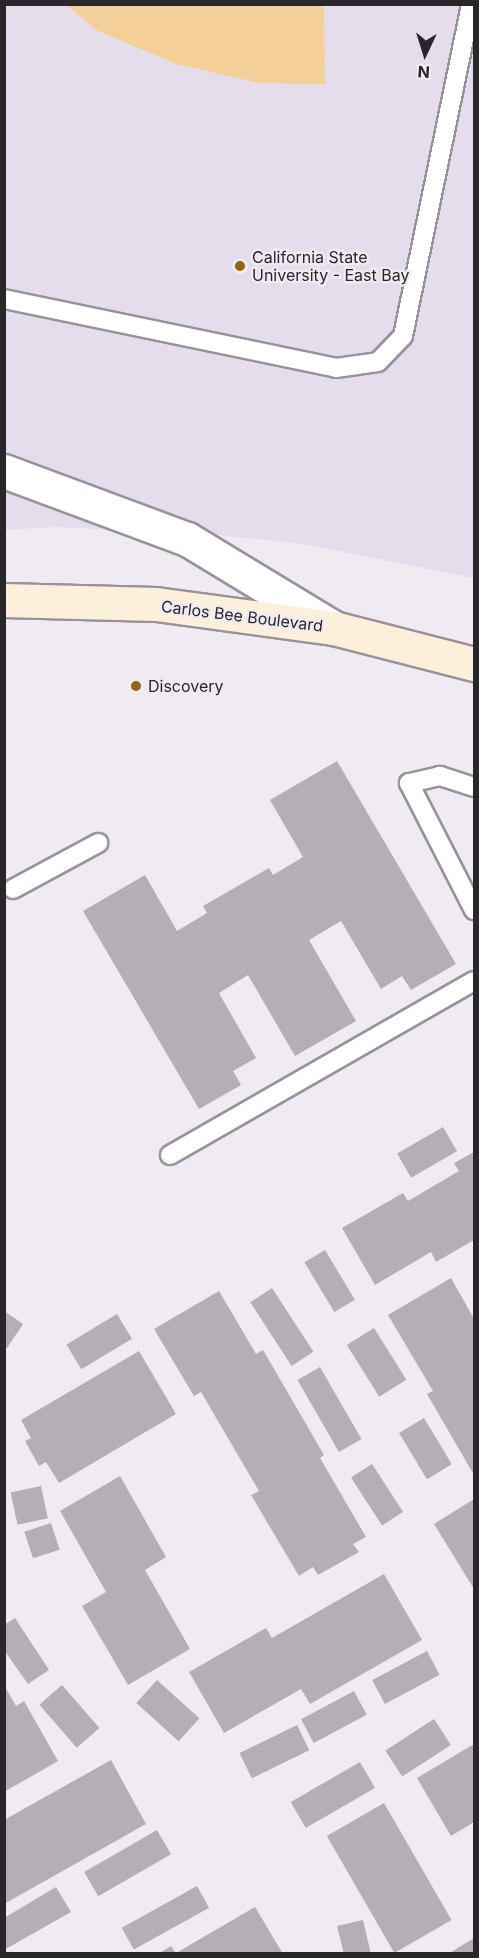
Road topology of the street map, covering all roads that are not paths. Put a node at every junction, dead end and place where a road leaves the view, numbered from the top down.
1 (471, 4) edge
2 (4, 299) edge
3 (4, 471) edge
4 (4, 600) edge
5 (334, 628) junction
6 (474, 664) edge
7 (474, 786) edge
8 (98, 843) dead end
9 (13, 890) dead end
10 (474, 910) edge
11 (474, 981) edge
12 (170, 1155) dead end

1 - 2 lane
3 - 5 street
4 - 5 main road, Carlos Bee Boulevard
5 - 6 main road, Carlos Bee Boulevard
7 - 10 lane
8 - 9 lane
11 - 12 lane

